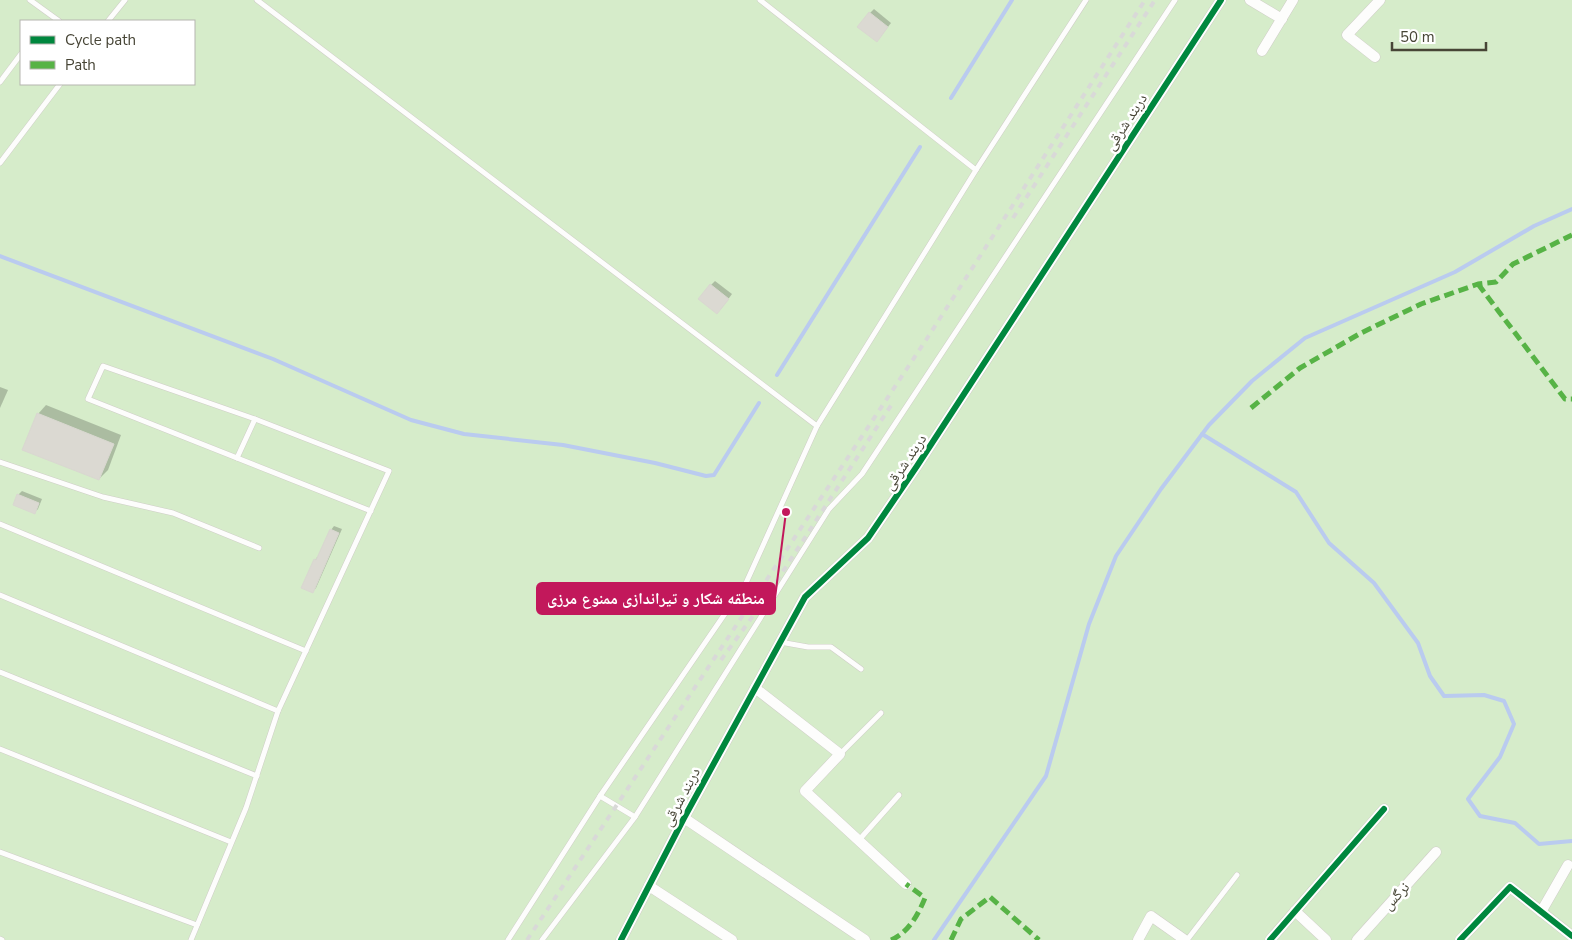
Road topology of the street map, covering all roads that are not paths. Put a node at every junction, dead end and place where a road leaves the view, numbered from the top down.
1 (30, 0) edge
2 (125, 0) edge
3 (257, 0) edge
4 (760, 0) edge
5 (1086, 0) edge
6 (1175, 0) edge
7 (1221, 0) edge
8 (1250, 0) edge
9 (1293, 0) edge
10 (1380, 0) edge
11 (1282, 19) junction
12 (58, 20) edge
13 (109, 20) edge
14 (1262, 52) dead end
15 (20, 55) edge
16 (1375, 57) dead end
17 (0, 82) edge
18 (59, 85) edge
19 (0, 163) edge
20 (976, 170) junction
21 (255, 420) junction
22 (818, 426) junction
23 (237, 458) junction
24 (0, 462) edge
25 (371, 511) junction
26 (0, 524) edge
27 (259, 548) dead end
28 (0, 595) edge
29 (780, 642) junction
30 (306, 651) junction
31 (861, 669) dead end
32 (0, 672) edge
33 (755, 688) junction
34 (278, 711) junction
35 (880, 713) dead end
36 (0, 749) edge
37 (840, 754) junction
38 (257, 776) junction
39 (600, 796) junction
40 (899, 796) dead end
41 (1384, 809) dead end
42 (635, 817) junction
43 (684, 818) junction
44 (859, 841) junction
45 (231, 842) junction
46 (0, 852) edge
47 (1436, 852) dead end
48 (1568, 866) dead end
49 (1237, 875) dead end
50 (906, 884) dead end
51 (649, 886) junction
52 (1295, 911) junction
53 (1542, 912) junction
54 (197, 925) junction
55 (1572, 936) edge
56 (191, 940) edge
57 (508, 940) edge
58 (542, 940) edge
59 (621, 940) edge
60 (732, 940) edge
61 (866, 940) edge
62 (1138, 940) edge
63 (1186, 940) edge
64 (1270, 940) edge
65 (1326, 940) edge
66 (1357, 940) edge
67 (1460, 940) edge

1 - 12 lane
2 - 13 lane
3 - 22 lane
4 - 20 lane
5 - 20 lane
6 - 42 lane
7 - 29 street, دربند شرقی
8 - 11 street
9 - 11 street
10 - 16 street
11 - 14 street
15 - 17 lane
18 - 19 lane
20 - 22 lane
21 - 23 lane
21 - 23 lane
21 - 25 lane
22 - 39 lane
23 - 25 lane
24 - 27 lane
25 - 30 lane
26 - 30 lane
28 - 34 lane
29 - 31 lane
29 - 33 street, دربند شرقی
30 - 34 lane
32 - 38 lane
33 - 37 street
33 - 43 street, دربند شرقی
34 - 38 lane
35 - 37 lane
36 - 45 lane
37 - 44 street
38 - 45 lane
39 - 42 lane
39 - 57 lane
40 - 44 lane
41 - 52 street
42 - 58 lane
43 - 51 street, دربند شرقی
43 - 61 street
44 - 50 street
45 - 54 lane
46 - 54 lane
47 - 66 street, نرگس
48 - 53 street
49 - 63 lane
51 - 59 street, دربند شرقی
51 - 60 street
52 - 64 street
52 - 65 street
53 - 55 street
53 - 67 street
54 - 56 lane
62 - 63 street

